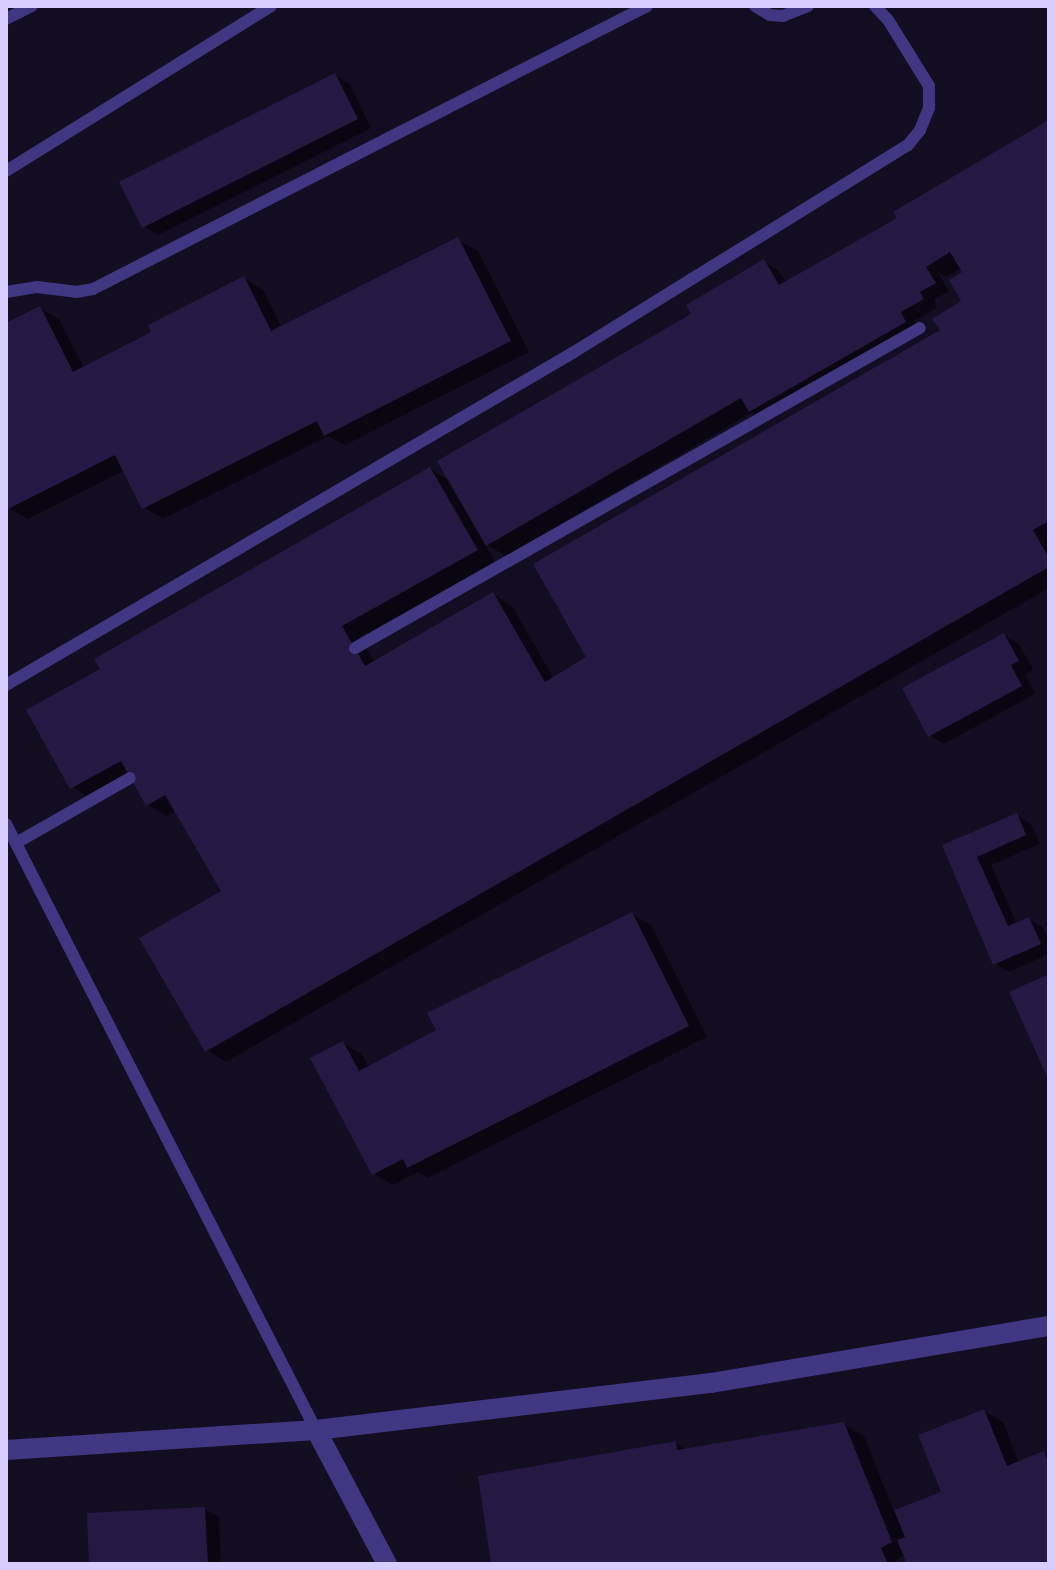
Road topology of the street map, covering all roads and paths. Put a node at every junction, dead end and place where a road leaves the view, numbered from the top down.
1 (32, 6) edge
2 (271, 6) edge
3 (647, 6) edge
4 (755, 6) edge
5 (808, 6) edge
6 (875, 6) edge
7 (6, 19) edge
8 (6, 171) edge
9 (6, 292) edge
10 (920, 328) dead end
11 (355, 648) dead end
12 (6, 685) edge
13 (130, 778) dead end
14 (6, 824) edge
15 (16, 843) junction
16 (1049, 1326) edge
17 (316, 1430) junction
18 (6, 1450) edge
19 (387, 1564) edge

1 - 7 lane
2 - 8 lane
3 - 9 lane
4 - 5 lane
6 - 12 lane
10 - 11 lane
13 - 15 lane
14 - 15 lane
15 - 17 lane
16 - 17 street
17 - 18 street
17 - 19 street

